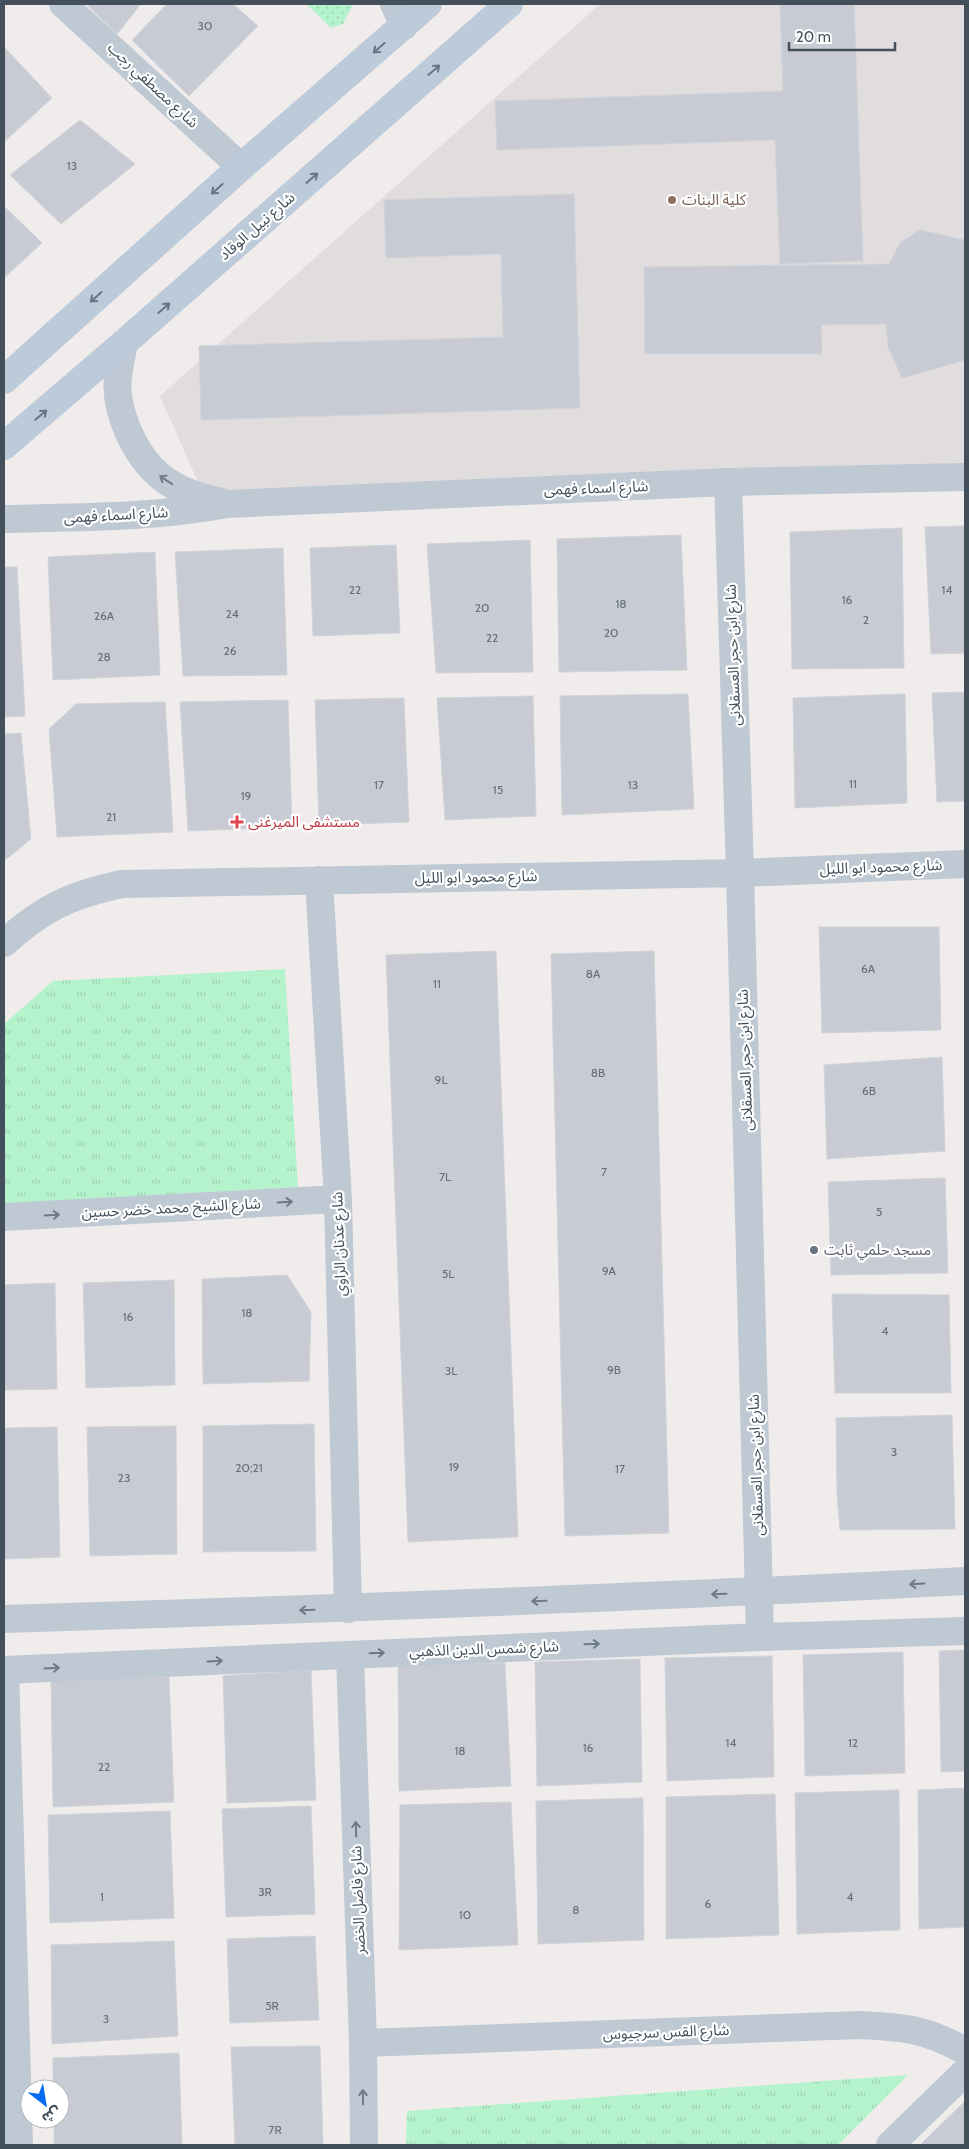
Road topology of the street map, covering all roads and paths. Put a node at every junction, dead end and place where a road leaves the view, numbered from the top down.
1 (63, 4) edge
2 (428, 4) edge
3 (509, 4) edge
4 (399, 15) edge
5 (242, 167) junction
6 (124, 343) junction
7 (4, 380) edge
8 (4, 446) edge
9 (965, 477) edge
10 (728, 482) junction
11 (227, 504) junction
12 (4, 519) edge
13 (965, 864) edge
14 (740, 873) junction
15 (319, 880) junction
16 (4, 943) edge
17 (338, 1199) junction
18 (4, 1217) edge
19 (965, 1581) edge
20 (759, 1592) junction
21 (348, 1609) junction
22 (4, 1619) edge
23 (965, 1631) edge
24 (760, 1637) junction
25 (350, 1655) junction
26 (5, 1670) edge
27 (363, 2042) junction
28 (965, 2051) edge
29 (965, 2072) edge
30 (20, 2145) edge
31 (364, 2145) edge
32 (890, 2145) edge

1 - 5 street, شارع مصطفي رجب
2 - 4 street
6 -> 3 street, شارع نبيل الوقاد
4 -> 5 street
5 -> 7 street
8 -> 6 street, شارع نبيل الوقاد
11 -> 6 street, شارع اسماء فهمى
9 - 10 street, شارع اسماء فهمى
10 - 11 street, شارع اسماء فهمى
10 - 14 street, شارع ابن حجر العسقلانى
11 - 12 street, شارع اسماء فهمى
13 - 14 street, شارع محمود ابو الليل
14 - 15 street, شارع محمود ابو الليل
14 - 20 street, شارع ابن حجر العسقلانى
15 - 16 street, شارع محمود ابو الليل
15 - 17 street, شارع عدنان الراوي
18 -> 17 street, شارع الشيخ محمد خضر حسين
17 - 21 street, شارع عدنان الراوي
19 -> 20 street
20 -> 21 street
20 - 24 street, شارع ابن حجر العسقلانى
21 -> 22 street
23 - 24 street, شارع شمس الدين الذهبي
25 -> 24 street, شارع شمس الدين الذهبي
26 -> 25 street, شارع شمس الدين الذهبي
27 -> 25 street, شارع فاضل الخضر
26 - 30 street
27 - 28 street, شارع القس سرجيوس
31 -> 27 street, شارع فاضل الخضر
29 - 32 street

